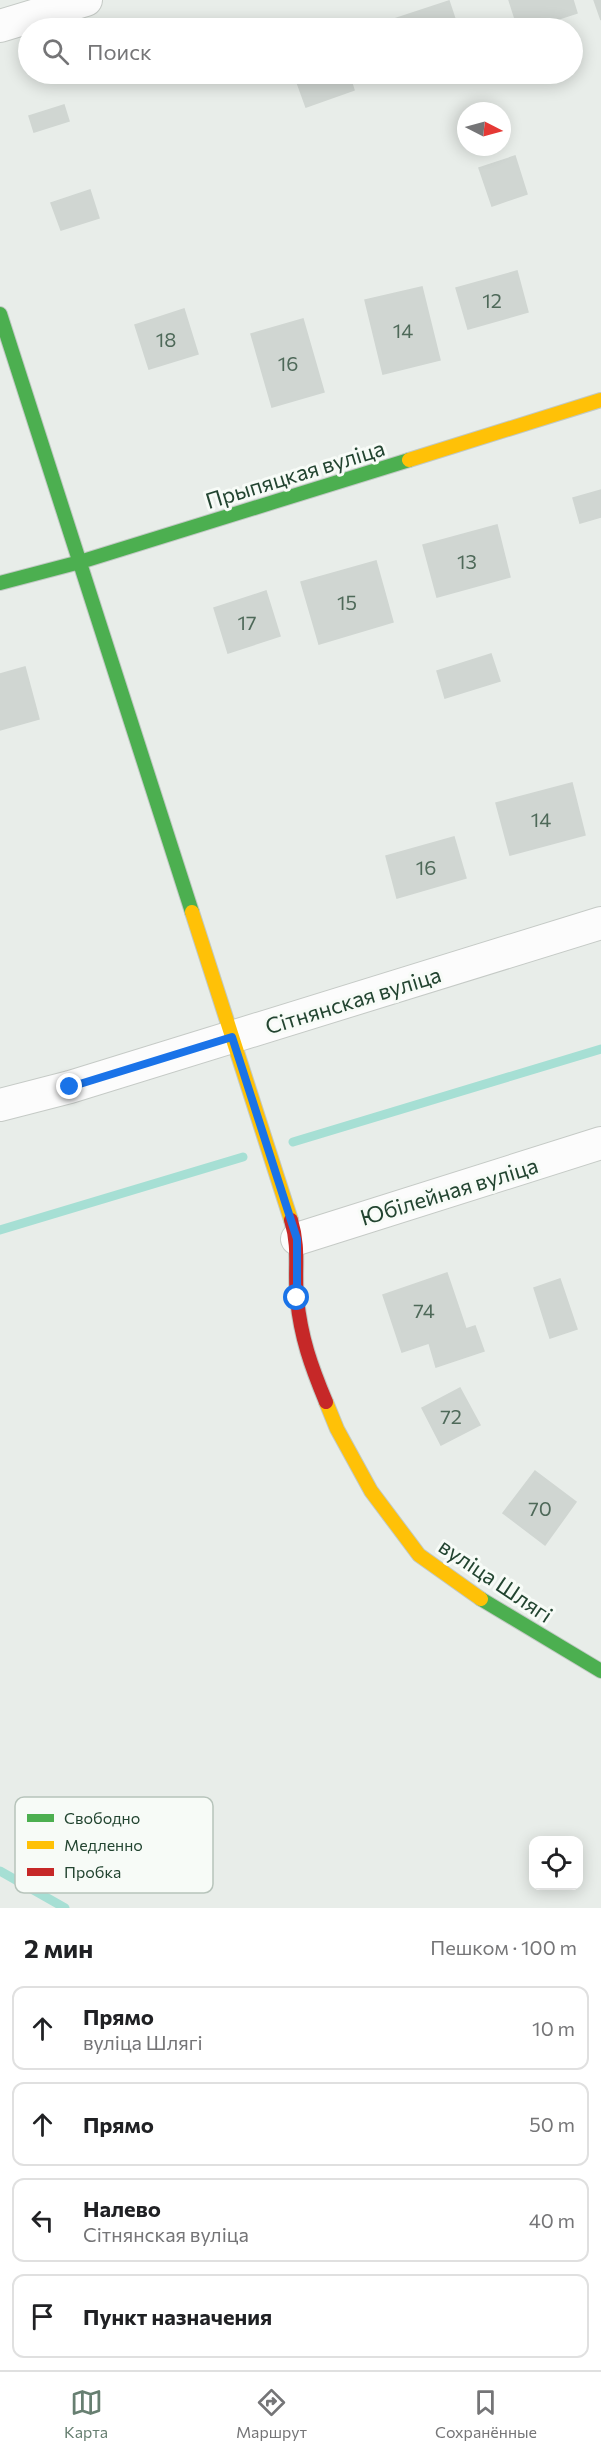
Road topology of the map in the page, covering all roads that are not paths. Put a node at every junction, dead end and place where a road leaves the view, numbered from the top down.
1 (86, 0) edge
2 (26, 18) edge
3 (18, 21) edge
4 (0, 26) edge
5 (0, 314) edge
6 (601, 400) edge
7 (80, 562) junction
8 (0, 583) edge
9 (601, 923) edge
10 (232, 1037) junction
11 (0, 1105) edge
12 (601, 1143) edge
13 (297, 1239) junction
14 (601, 1671) edge

1 - 2 street
3 - 4 street
5 - 7 street, вуліца Шлягі
6 - 7 street, Прыпяцкая вуліца
7 - 8 street, Прыпяцкая вуліца
7 - 10 street, вуліца Шлягі
9 - 10 street, Сітнянская вуліца
10 - 11 street, Сітнянская вуліца
10 - 13 street, вуліца Шлягі
12 - 13 street, Юбілейная вуліца
13 - 14 street, вуліца Шлягі

